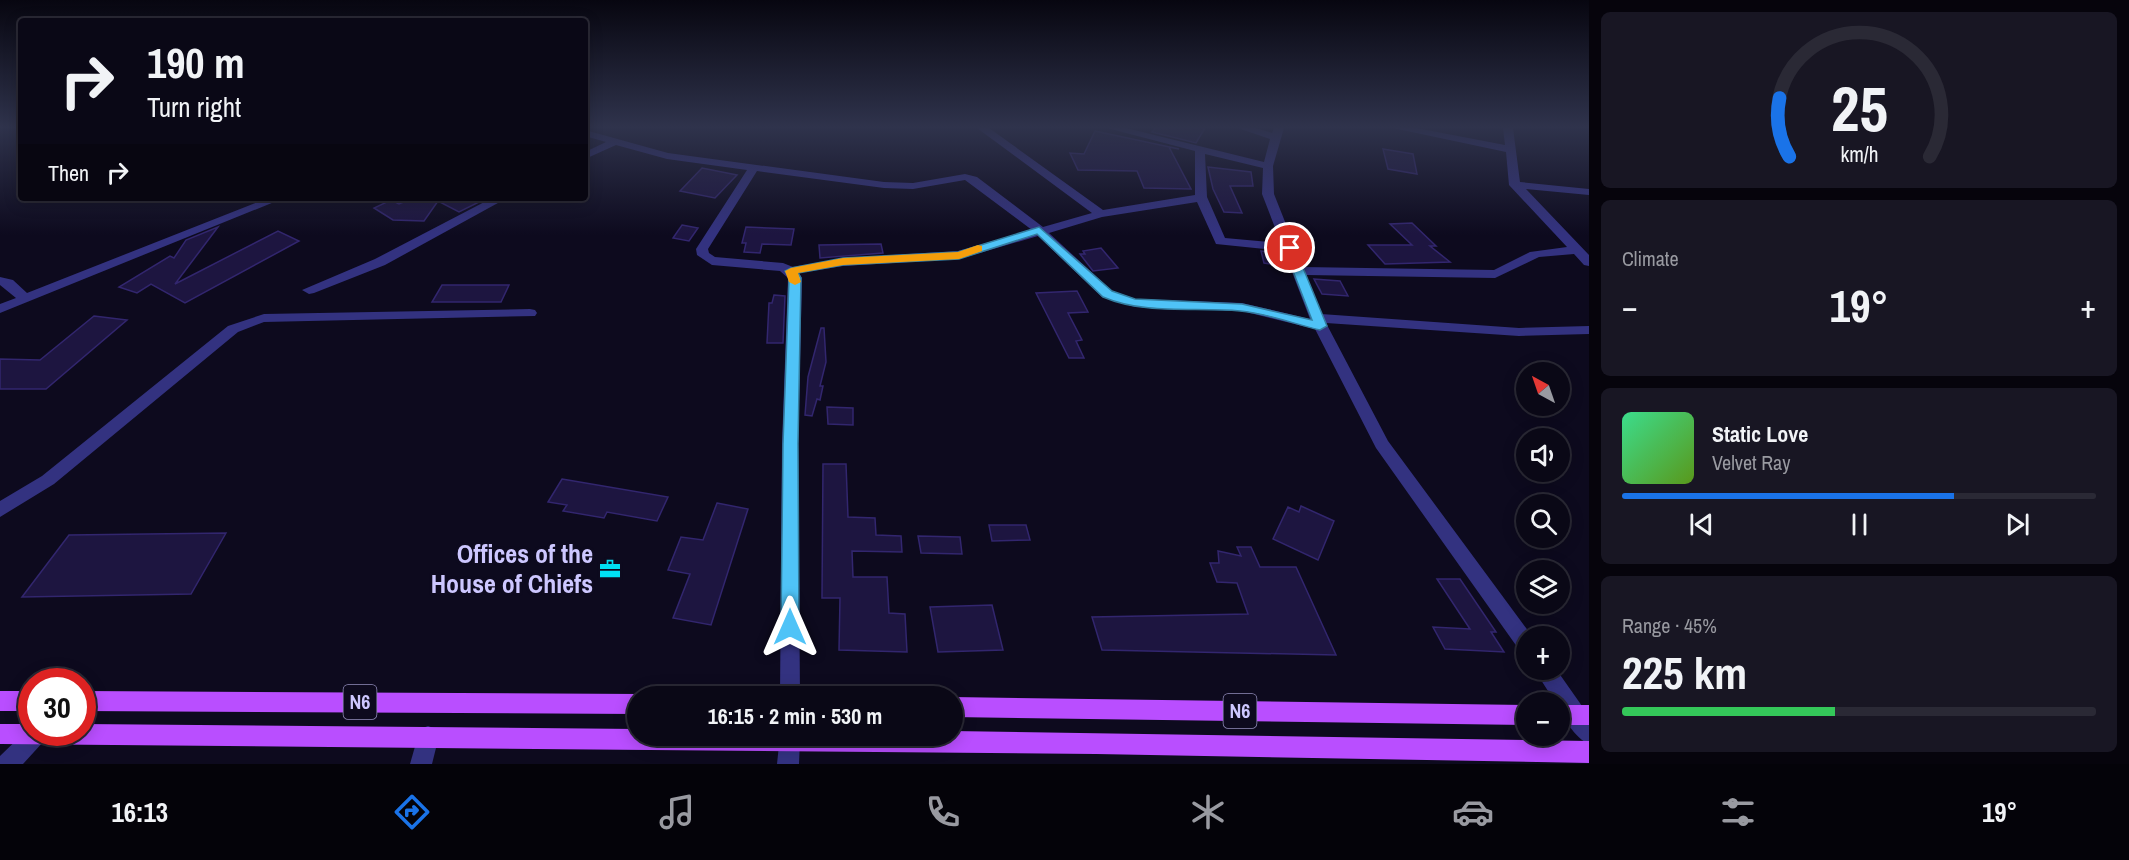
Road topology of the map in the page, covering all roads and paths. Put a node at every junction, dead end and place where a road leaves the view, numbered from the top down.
1 (734, 164) edge
2 (1031, 164) edge
3 (1199, 164) edge
4 (1259, 164) edge
5 (1511, 164) edge
6 (755, 166) junction
7 (1268, 166) joint
8 (1515, 185) junction
9 (1589, 192) edge
10 (1200, 198) junction
11 (270, 201) edge
12 (495, 201) edge
13 (1101, 214) junction
14 (1039, 230) junction
15 (1290, 248) junction
16 (1577, 250) junction
17 (1589, 262) edge
18 (791, 271) junction
19 (1299, 271) junction
20 (0, 281) edge
21 (309, 290) dead end
22 (24, 298) junction
23 (0, 309) edge
24 (530, 313) dead end
25 (1318, 322) junction
26 (1589, 330) edge
27 (0, 510) edge
28 (1516, 630) edge
29 (1552, 680) edge
30 (790, 686) edge
31 (0, 701) edge
32 (18, 701) edge
33 (96, 701) edge
34 (627, 704) edge
35 (963, 707) edge
36 (1516, 715) edge
37 (1576, 715) edge
38 (0, 734) edge
39 (18, 734) edge
40 (96, 734) edge
41 (1589, 734) edge
42 (428, 736) junction
43 (627, 739) edge
44 (963, 743) edge
45 (25, 746) edge
46 (789, 746) edge
47 (1589, 752) edge
48 (8, 764) edge
49 (421, 764) edge
50 (788, 764) edge

1 - 6 street
2 - 13 street
3 - 10 street
4 - 7 street
5 - 8 street
6 - 14 street
6 - 18 street
7 - 15 street
8 - 9 street
8 - 16 street
10 - 13 street
10 - 15 street
11 - 22 street
12 - 21 street
13 - 14 street
14 - 18 street
14 - 25 street
15 - 19 street
16 - 17 street
16 - 19 street
18 - 30 street
19 - 25 street
20 - 22 street
22 - 23 street
24 - 27 street
25 - 26 street
25 - 28 street
29 - 37 street
31 - 32 main road
33 - 34 main road, N6
35 - 36 main road, N6
37 - 41 street
38 - 39 main road, N6
40 - 42 main road, N6
42 - 43 main road, N6
42 - 49 street
44 - 47 main road, N6
45 - 48 street
46 - 50 street

